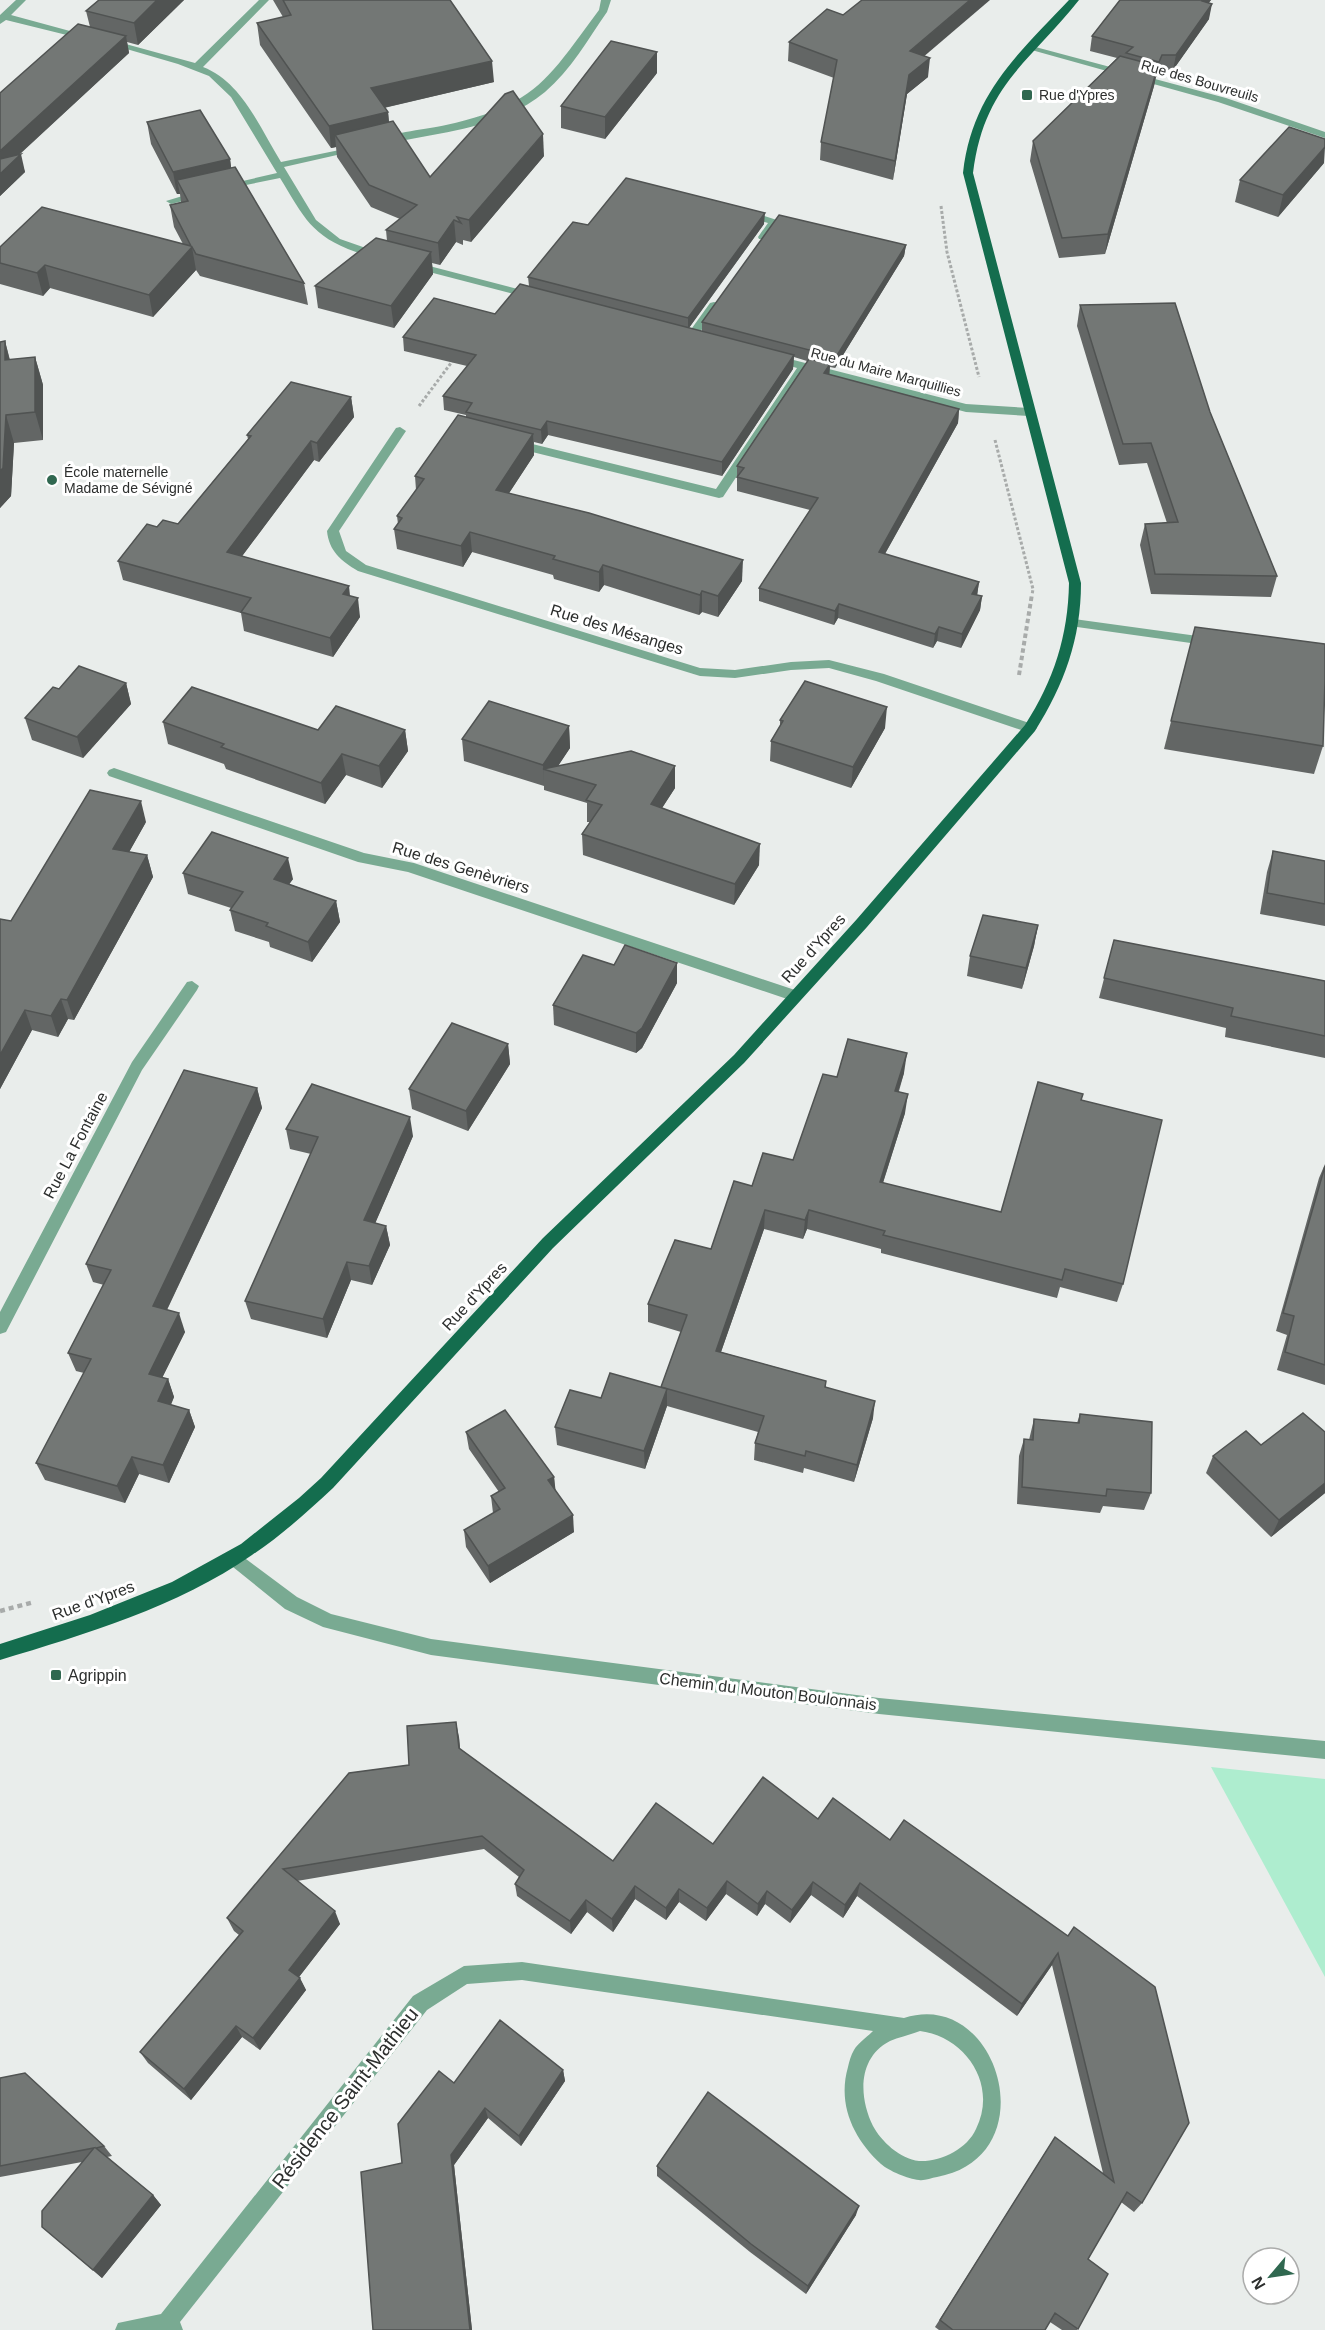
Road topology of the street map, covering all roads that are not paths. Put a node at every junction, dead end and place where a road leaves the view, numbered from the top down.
1 (21, 0) edge
2 (264, 0) edge
3 (606, 0) edge
4 (1074, 0) edge
5 (3, 19) edge
6 (1032, 47) junction
7 (197, 67) junction
8 (1325, 135) edge
9 (279, 170) junction
10 (171, 201) dead end
11 (729, 208) edge
12 (754, 250) edge
13 (392, 259) edge
14 (404, 262) edge
15 (541, 298) edge
16 (719, 298) edge
17 (691, 337) edge
18 (759, 354) edge
19 (804, 366) junction
20 (1029, 412) junction
21 (400, 431) road end
22 (501, 440) edge
23 (1074, 623) junction
24 (1225, 644) edge
25 (1030, 728) junction
26 (114, 773) dead end
27 (192, 986) dead end
28 (796, 996) junction
29 (0, 1327) edge
30 (234, 1558) junction
31 (0, 1652) edge
32 (1325, 1750) edge
33 (899, 2025) junction
34 (171, 2326) edge
35 (125, 2330) edge

1 - 5 street
2 - 7 street
3 - 9 street
4 - 6 main road, Rue d'Ypres
5 - 7 street
6 - 8 street, Rue des Bouvreuils
6 - 20 main road, Rue d'Ypres
7 - 9 street
9 - 10 street
9 - 13 street
11 - 12 street
14 - 15 street
16 - 17 street
18 - 19 street, Rue du Maire Marquillies
19 - 20 street, Rue du Maire Marquillies
19 - 22 street
20 - 23 main road, Rue d'Ypres
21 - 25 street, Rue des Mésanges
23 - 24 street
23 - 25 main road, Rue d'Ypres
25 - 28 main road, Rue d'Ypres
26 - 28 street, Rue des Genèvriers
27 - 29 street, Rue La Fontaine
28 - 30 main road, Rue d'Ypres
30 - 31 main road, Rue d'Ypres
30 - 32 street, Chemin du Mouton Boulonnais
33 - 33 street, Résidence Saint-Mathieu
33 - 34 street, Résidence Saint-Mathieu
34 - 35 street, Résidence Saint-Mathieu

